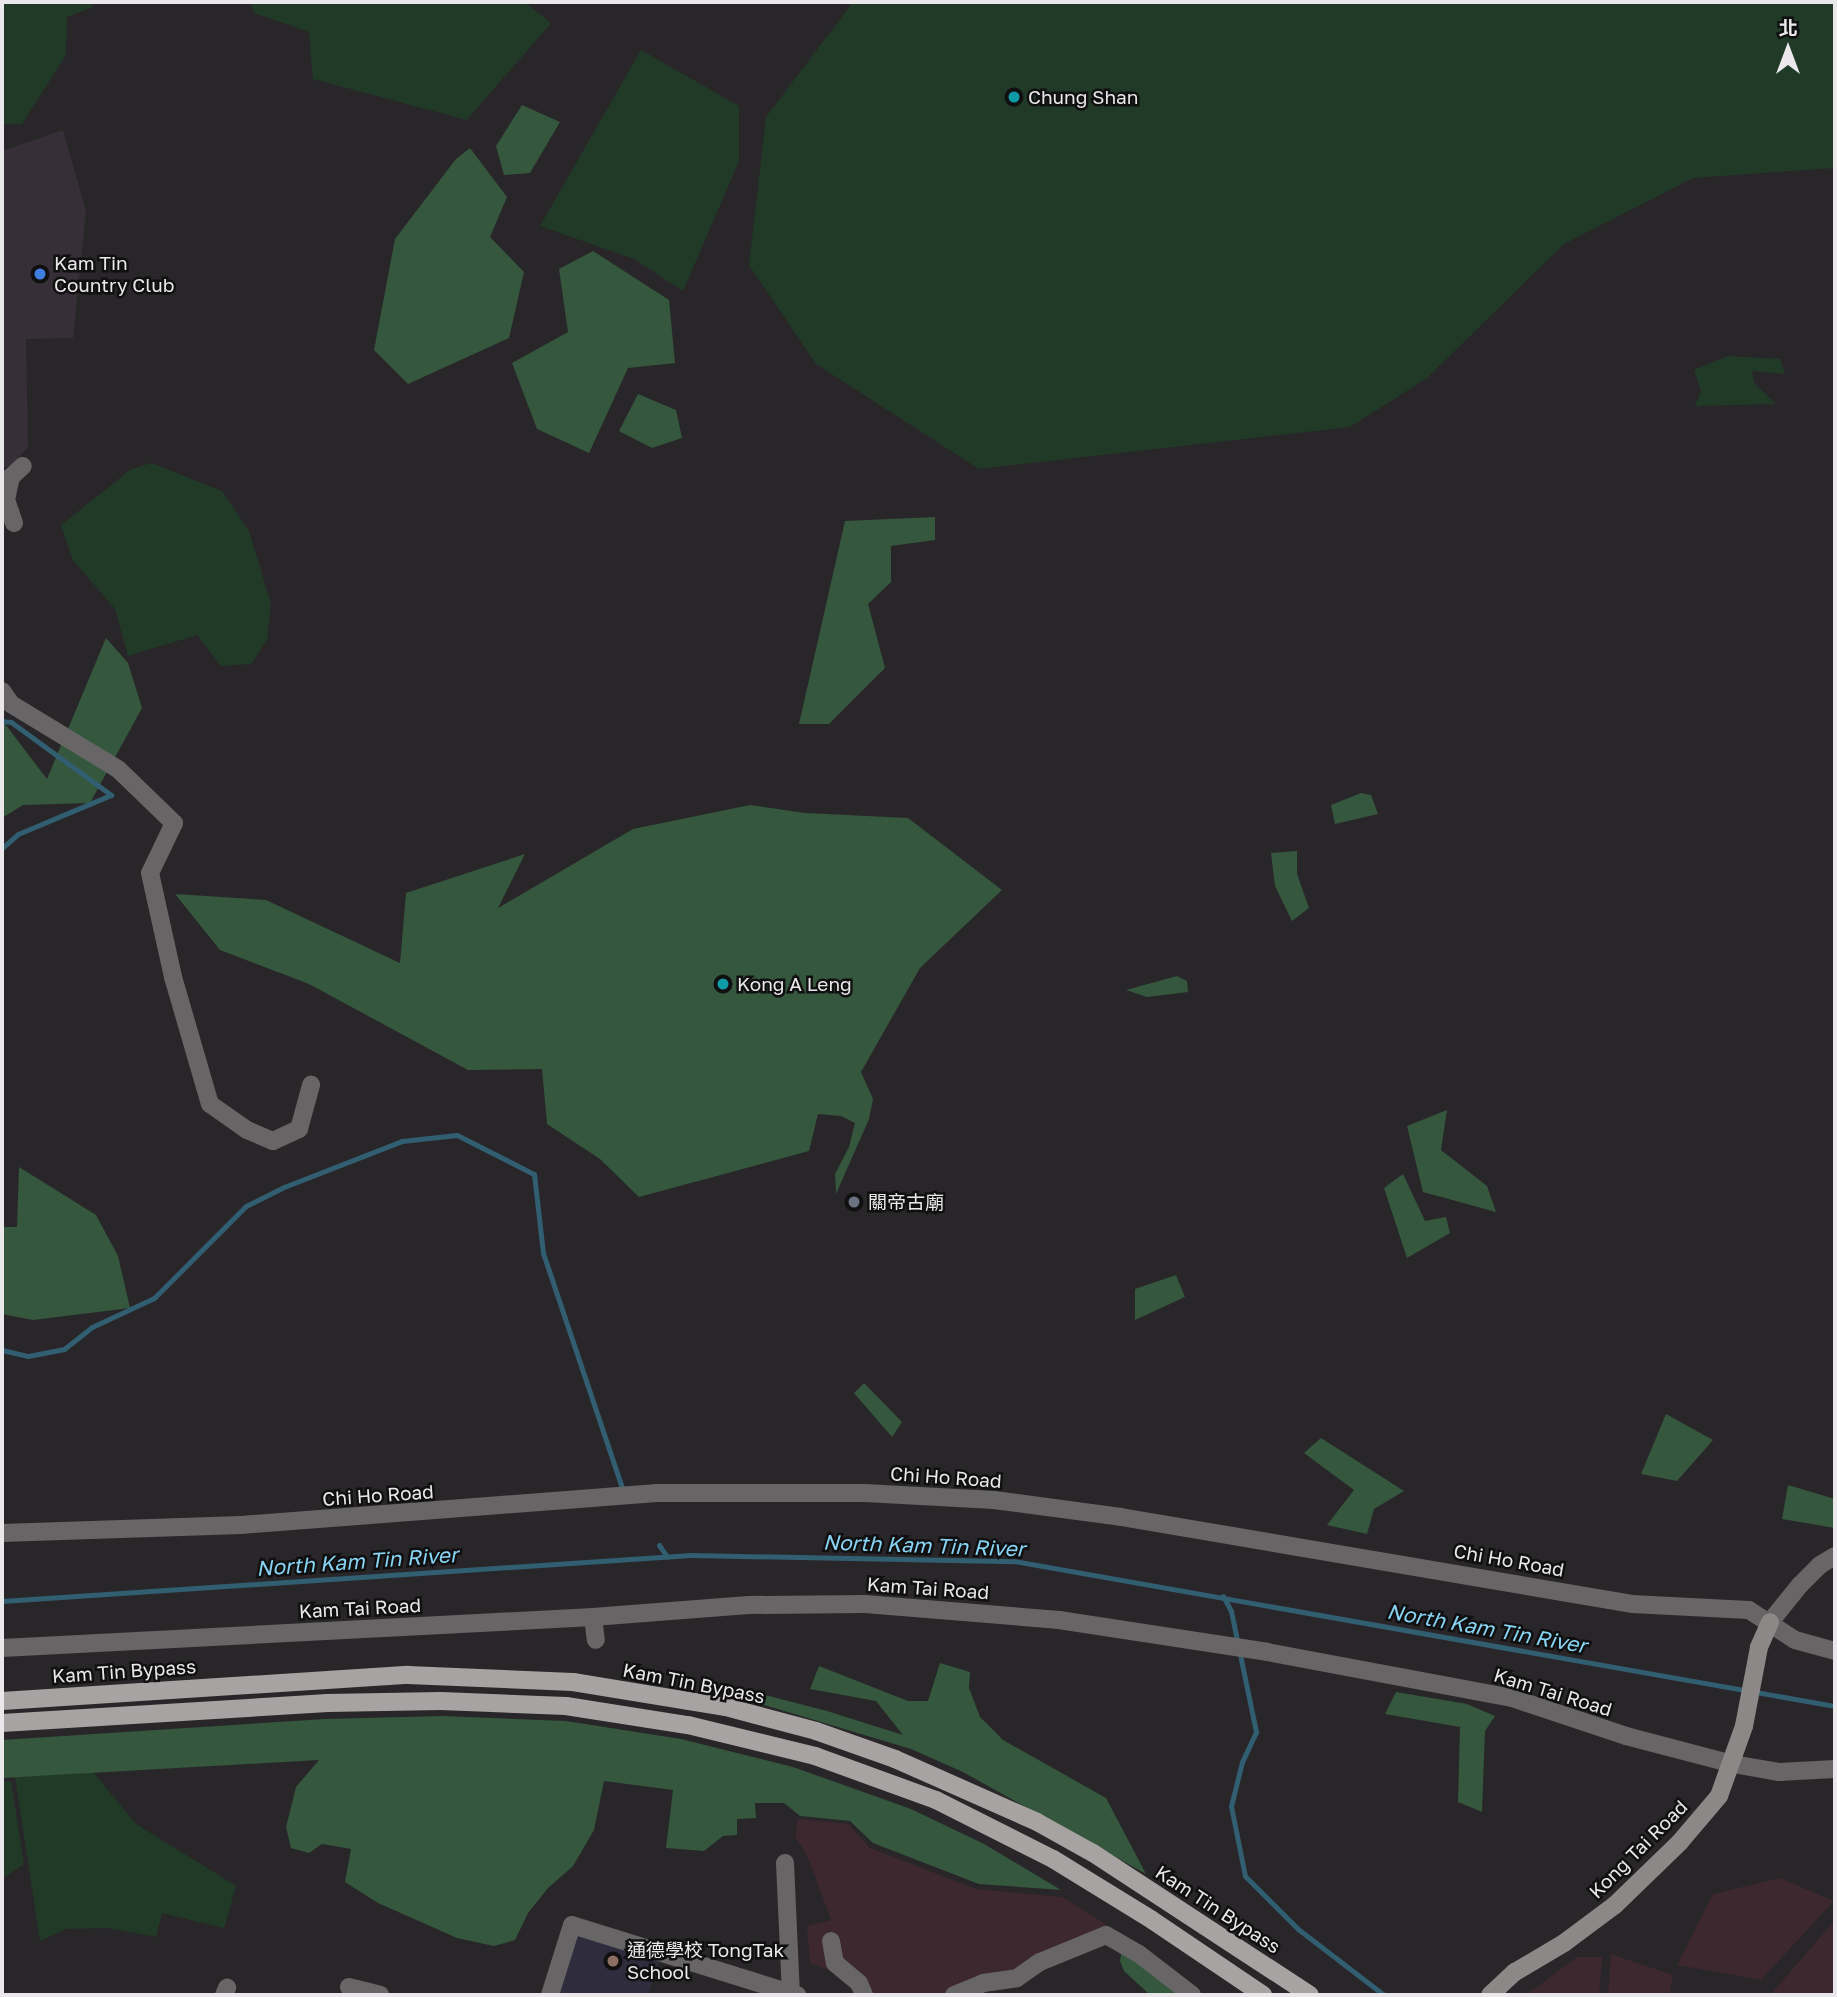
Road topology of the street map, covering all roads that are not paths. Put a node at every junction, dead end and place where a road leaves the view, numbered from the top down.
1 (12, 472) edge
2 (15, 523) dead end
3 (2, 691) edge
4 (311, 1085) dead end
5 (2, 1533) edge
6 (1835, 1556) edge
7 (593, 1617) junction
8 (1770, 1622) junction
9 (596, 1640) dead end
10 (2, 1648) edge
11 (1835, 1651) edge
12 (2, 1701) edge
13 (2, 1723) edge
14 (1733, 1764) junction
15 (1835, 1769) edge
16 (785, 1863) dead end
17 (831, 1941) dead end
18 (349, 1987) dead end
19 (794, 1994) edge
20 (380, 1995) edge
21 (550, 1995) edge
22 (864, 1995) edge
23 (954, 1995) edge
24 (1192, 1995) edge
25 (1263, 1995) edge
26 (1310, 1995) edge
27 (1490, 1995) edge

1 - 2 street
3 - 4 street
5 - 8 street, Chi Ho Road
6 - 8 street
7 - 9 street
7 - 10 street, Kam Tai Road
7 - 14 street, Kam Tai Road
8 - 11 street, Chi Ho Road
8 - 14 street, Kong Tai Road
12 - 26 main road, Kam Tin Bypass
13 - 25 main road
14 - 15 street, Kam Tai Road
14 - 27 street, Kong Tai Road
16 - 19 street
17 - 22 street
18 - 20 street
19 - 21 street
23 - 24 street

